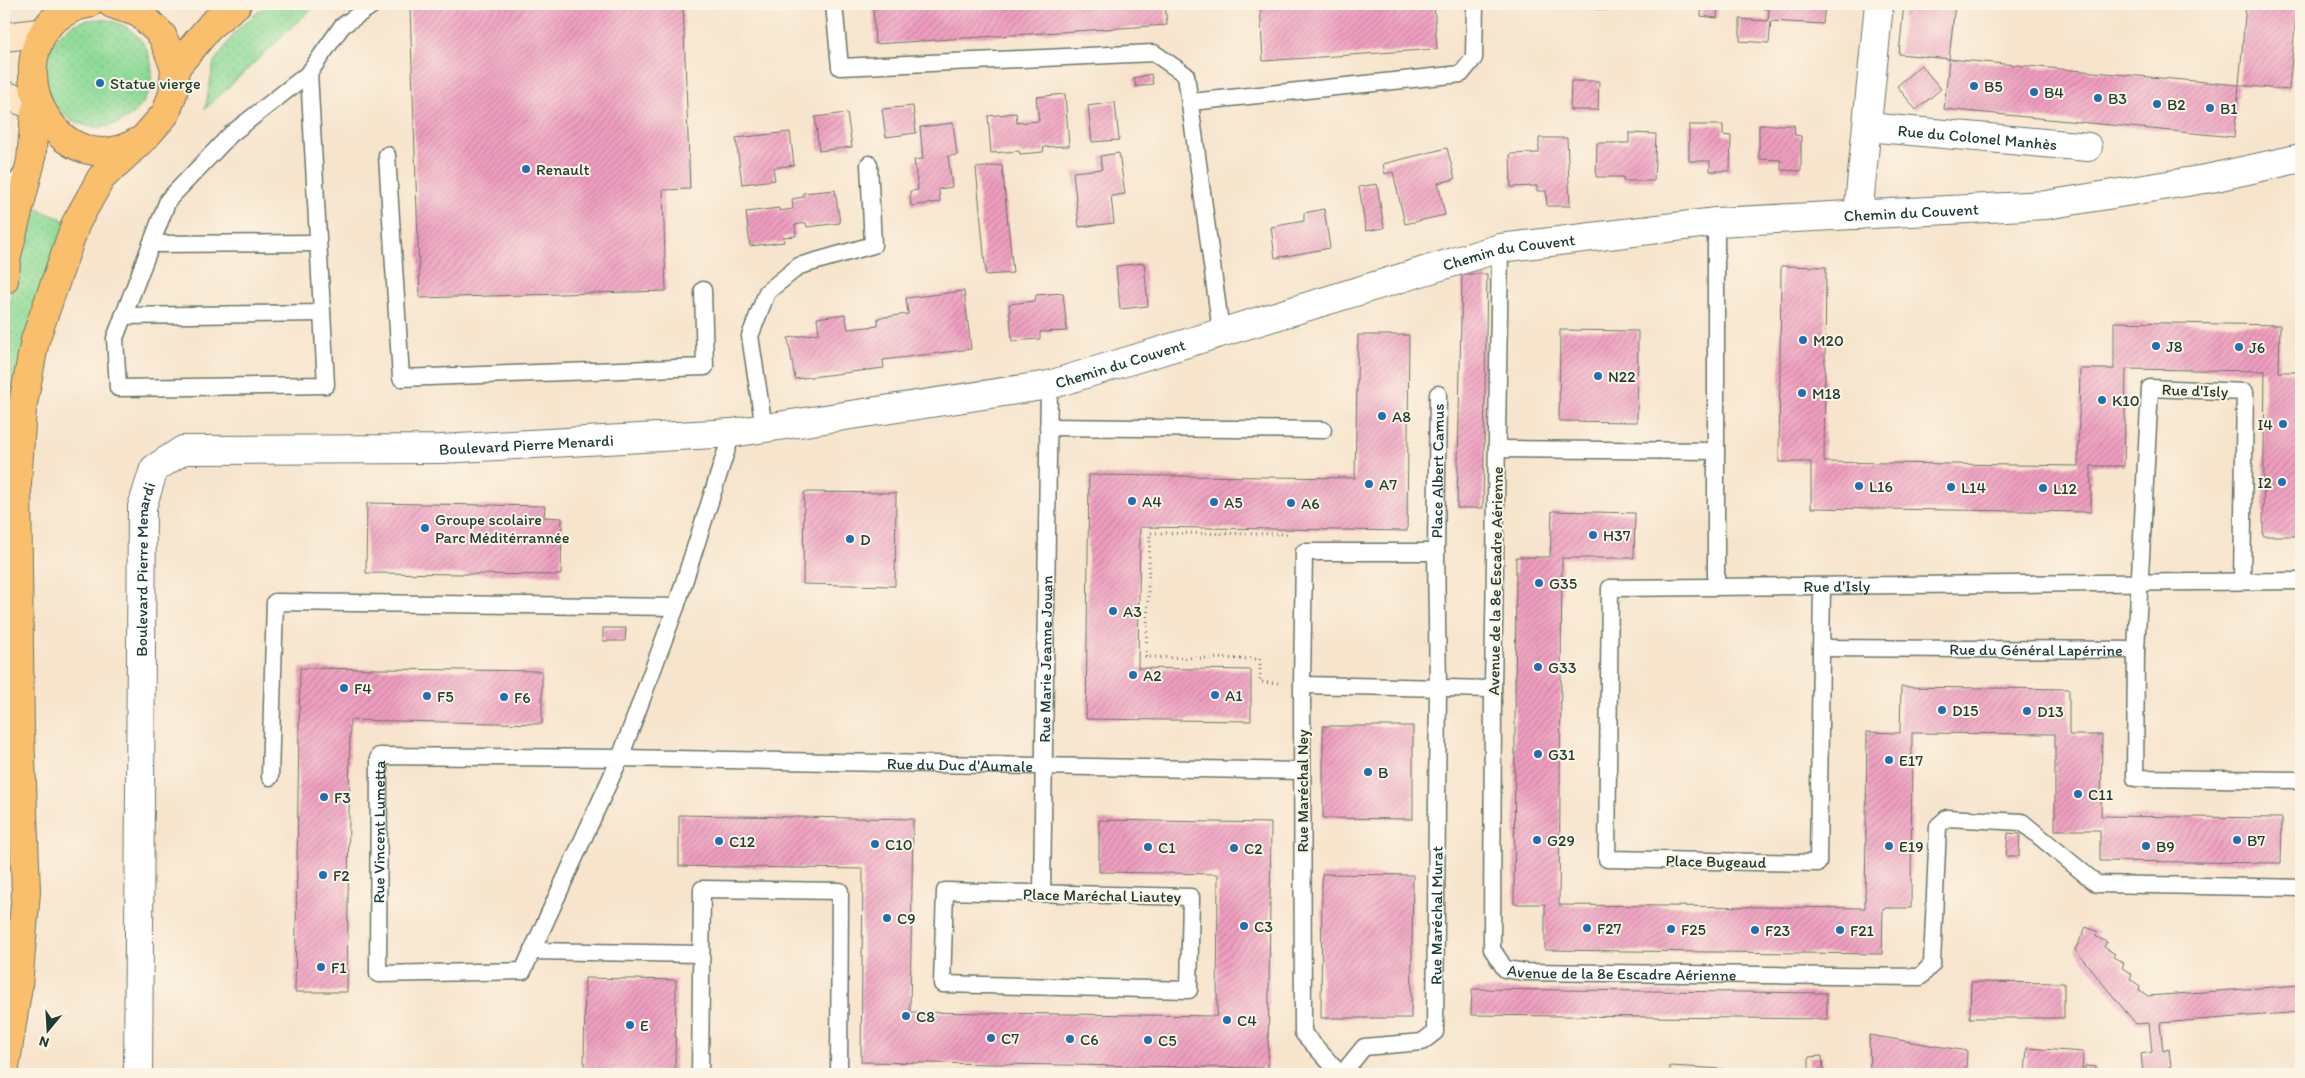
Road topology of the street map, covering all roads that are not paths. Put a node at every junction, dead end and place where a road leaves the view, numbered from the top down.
1 (88, 4) edge
2 (112, 4) edge
3 (237, 4) edge
4 (374, 4) edge
5 (834, 4) edge
6 (1475, 4) edge
7 (1879, 4) edge
8 (40, 33) junction
9 (4, 37) edge
10 (175, 68) junction
11 (309, 73) junction
12 (4, 96) edge
13 (1191, 102) junction
14 (33, 108) junction
15 (1866, 128) junction
16 (145, 137) junction
17 (2088, 147) dead end
18 (387, 155) dead end
19 (2301, 158) edge
20 (32, 161) junction
21 (869, 164) dead end
22 (4, 198) edge
23 (1858, 215) junction
24 (1716, 222) junction
25 (318, 243) junction
26 (151, 244) junction
27 (1500, 248) junction
28 (4, 280) edge
29 (703, 290) dead end
30 (322, 313) junction
31 (123, 316) junction
32 (1221, 331) junction
33 (1049, 385) junction
34 (1438, 394) dead end
35 (1048, 426) junction
36 (764, 428) junction
37 (1323, 430) dead end
38 (732, 433) junction
39 (1497, 449) junction
40 (1716, 451) junction
41 (1436, 552) junction
42 (4, 566) edge
43 (2242, 581) junction
44 (2301, 581) edge
45 (2139, 582) junction
46 (1822, 586) junction
47 (1716, 587) junction
48 (1610, 588) joint
49 (676, 607) junction
50 (1821, 648) junction
51 (2136, 650) junction
52 (1302, 685) junction
53 (1438, 688) junction
54 (1493, 689) junction
55 (20, 731) junction
56 (620, 758) junction
57 (1044, 766) junction
58 (1302, 771) junction
59 (270, 777) dead end
60 (2301, 780) edge
61 (2301, 888) edge
62 (1042, 893) junction
63 (532, 951) junction
64 (701, 954) junction
65 (4, 1074) edge
66 (138, 1074) edge
67 (700, 1074) edge
68 (839, 1074) edge
69 (1341, 1074) edge

1 - 8 main road
2 - 10 main road
3 - 10 main road
4 - 11 lane
5 - 13 lane
6 - 13 lane
7 - 15 street
8 - 9 main road
8 - 14 main road
10 - 16 main road
11 - 25 lane
11 - 26 lane
12 - 14 main road
13 - 32 lane
14 - 16 main road
14 - 20 main road
15 - 17 street, Rue du Colonel Manhès
15 - 23 street
16 - 55 main road
18 - 29 lane
19 - 23 street, Chemin du Couvent
20 - 22 lane
20 - 28 main road
21 - 36 lane
23 - 24 street, Chemin du Couvent
24 - 27 street, Chemin du Couvent
24 - 40 lane
25 - 26 lane
25 - 30 lane
26 - 31 lane
27 - 32 street, Chemin du Couvent
27 - 39 lane, Avenue de la 8e Escadre Aérienne
30 - 31 lane
30 - 31 lane
32 - 33 street, Chemin du Couvent
33 - 35 lane, Rue Marie Jeanne Jouan
33 - 36 street, Chemin du Couvent
34 - 41 lane, Place Albert Camus
35 - 37 lane
35 - 57 lane, Rue Marie Jeanne Jouan
36 - 38 street, Chemin du Couvent
38 - 49 lane
38 - 66 street, Boulevard Pierre Menardi
39 - 40 lane
39 - 54 lane, Avenue de la 8e Escadre Aérienne
40 - 47 lane
41 - 52 lane, Place Albert Camus
41 - 53 lane
42 - 55 main road
43 - 44 lane, Rue d'Isly
43 - 45 lane, Rue d'Isly
43 - 45 lane, Rue d'Isly
45 - 46 lane, Rue d'Isly
45 - 51 lane
46 - 47 lane, Rue d'Isly
46 - 50 lane, Place Bugeaud
47 - 48 lane, Rue d'Isly
48 - 50 lane, Place Bugeaud
49 - 56 lane
49 - 59 lane
50 - 51 lane, Rue du Général Lapérrine
51 - 60 lane, Rue du Général Lapérrine
52 - 53 lane
52 - 58 lane, Rue Maréchal Ney
53 - 54 lane
53 - 69 lane, Rue Maréchal Murat
54 - 61 lane, Avenue de la 8e Escadre Aérienne
55 - 65 main road
56 - 57 lane, Rue du Duc d'Aumale
56 - 63 lane
56 - 63 lane, Rue Vincent Lumetta
57 - 58 lane, Rue du Duc d'Aumale
57 - 62 lane, Rue Marie Jeanne Jouan
58 - 69 lane, Rue Maréchal Ney
62 - 62 lane, Place Maréchal Liautey
63 - 64 lane
64 - 67 lane
64 - 68 lane

